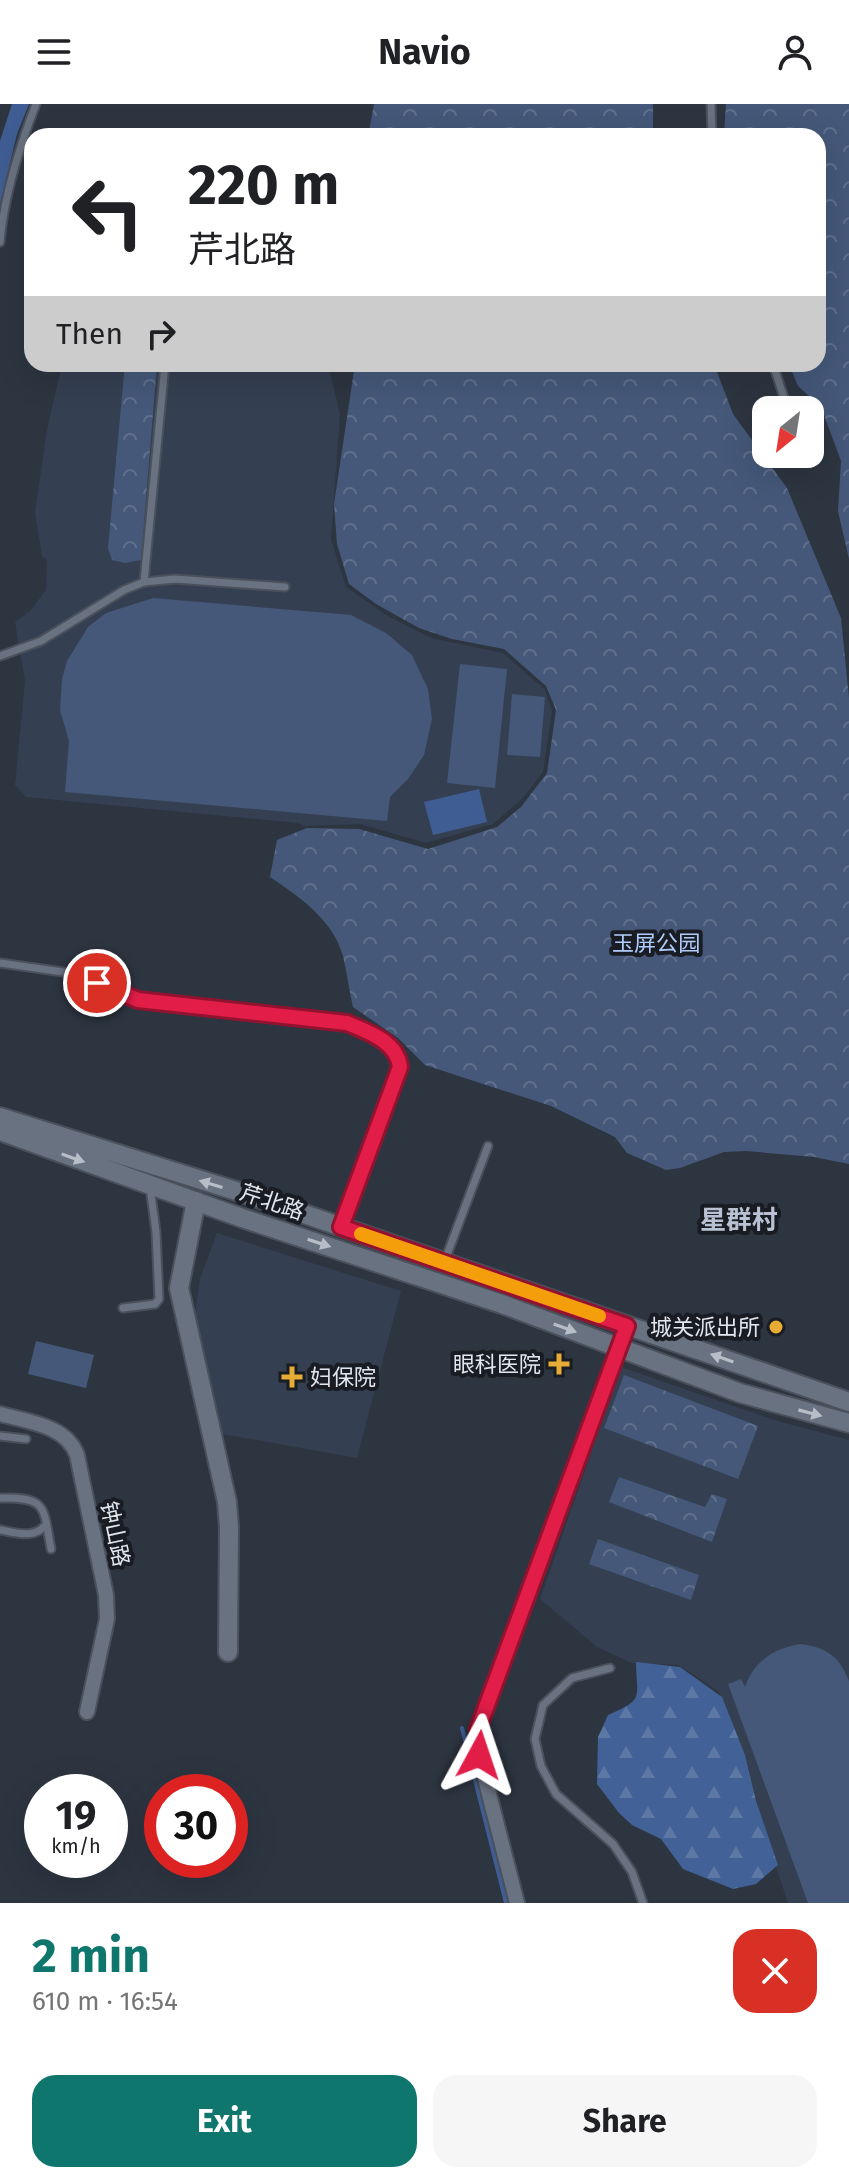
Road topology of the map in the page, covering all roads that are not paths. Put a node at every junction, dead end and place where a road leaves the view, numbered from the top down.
1 (36, 104) edge
2 (711, 104) edge
3 (27, 128) edge
4 (712, 128) edge
5 (24, 136) edge
6 (0, 242) edge
7 (164, 372) edge
8 (776, 372) edge
9 (783, 396) edge
10 (144, 582) junction
11 (285, 587) dead end
12 (0, 656) edge
13 (0, 963) edge
14 (0, 1117) edge
15 (0, 1131) edge
16 (488, 1146) dead end
17 (149, 1185) junction
18 (249, 1195) junction
19 (196, 1201) junction
20 (242, 1218) junction
21 (341, 1227) junction
22 (444, 1262) junction
23 (123, 1308) dead end
24 (627, 1326) junction
25 (620, 1348) junction
26 (849, 1402) edge
27 (0, 1414) edge
28 (849, 1423) edge
29 (0, 1436) edge
30 (26, 1439) dead end
31 (0, 1498) edge
32 (46, 1525) junction
33 (0, 1530) edge
34 (51, 1549) dead end
35 (228, 1652) dead end
36 (610, 1668) dead end
37 (87, 1712) dead end
38 (517, 1903) edge
39 (643, 1903) edge

1 - 3 lane
2 - 4 lane
5 - 6 lane
7 - 10 lane
8 - 9 lane
10 - 11 lane
10 - 12 lane
13 - 21 lane
18 -> 14 main road, 芹北路
15 -> 17 main road, 芹北路
16 - 22 lane
17 - 19 main road, 芹北路
17 - 23 lane
18 - 20 main road
18 - 21 main road, 芹北路
19 - 20 main road, 芹北路
19 - 35 main road
20 -> 25 main road, 芹北路
21 - 22 main road, 芹北路
22 - 24 main road, 芹北路
24 - 25 street
26 -> 24 main road, 芹北路
25 -> 28 main road, 芹北路
25 - 38 street
27 - 37 street, 钟山路
29 - 30 lane
31 - 32 lane
32 - 33 lane
32 - 34 lane
36 - 39 lane

